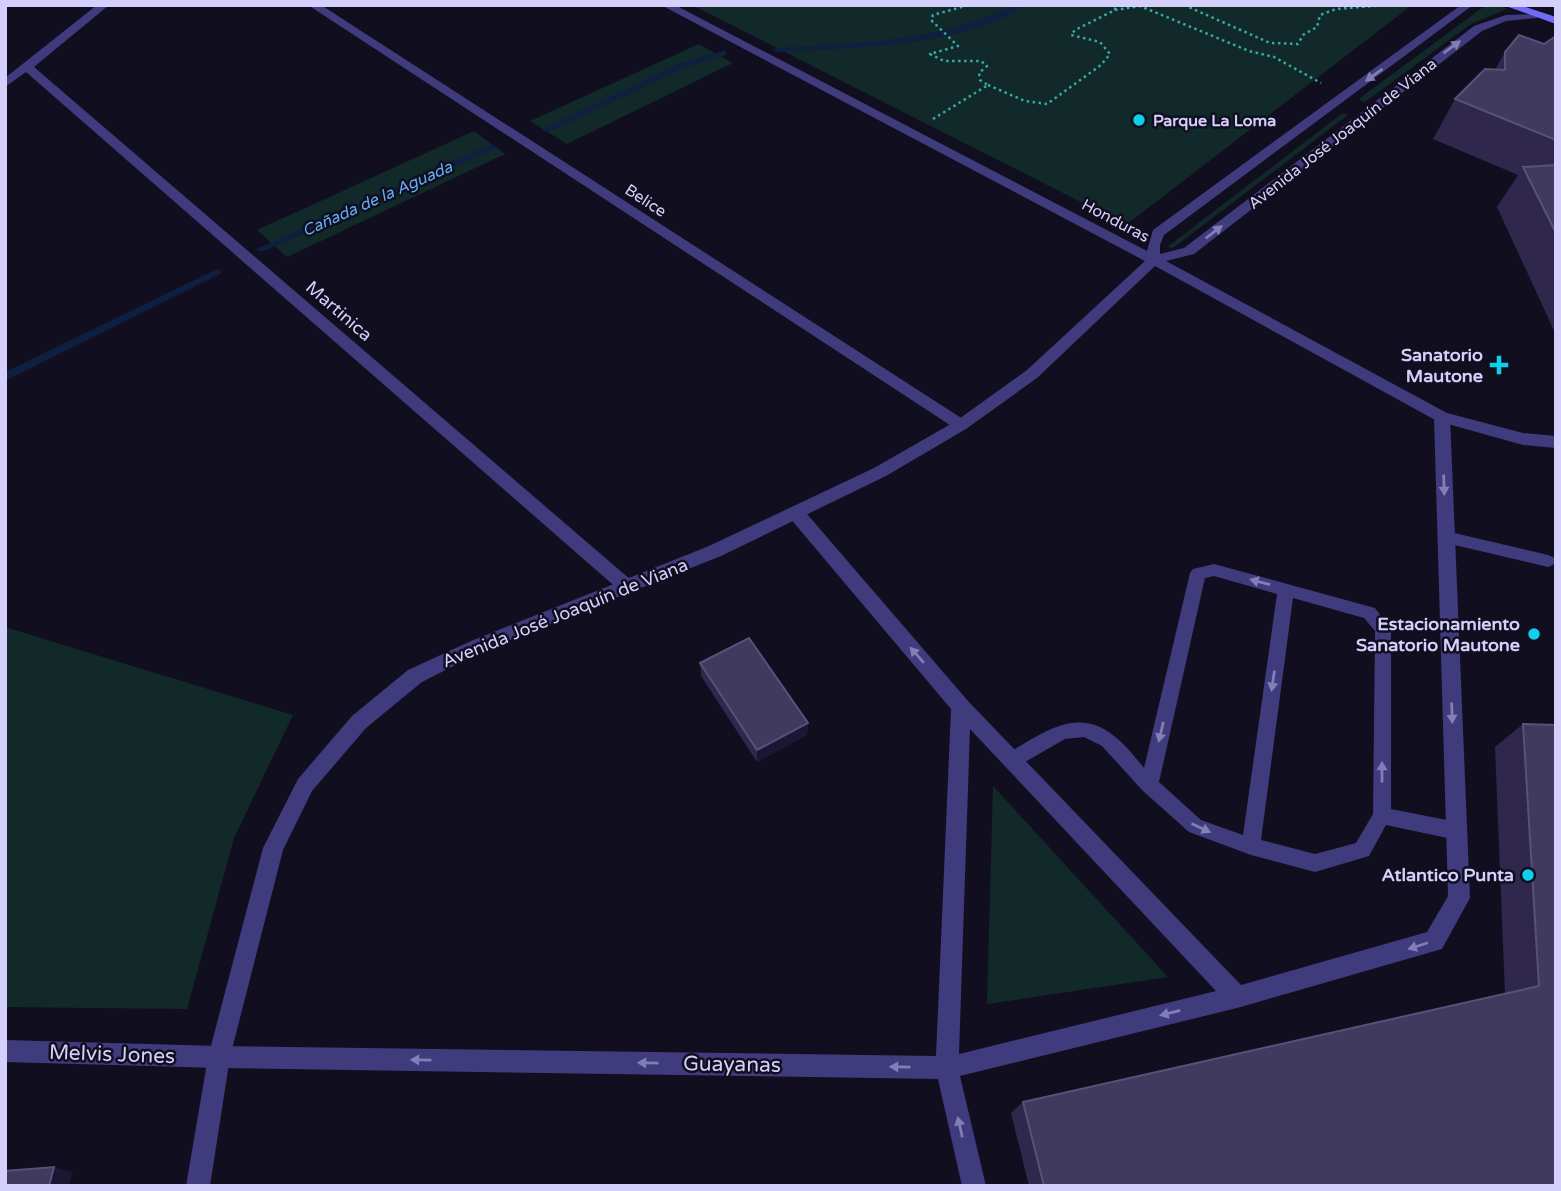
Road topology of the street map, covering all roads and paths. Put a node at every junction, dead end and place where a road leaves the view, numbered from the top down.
1 (104, 5) edge
2 (313, 5) edge
3 (666, 5) edge
4 (970, 5) edge
5 (1184, 5) edge
6 (1385, 5) edge
7 (1468, 5) edge
8 (1508, 5) edge
9 (1115, 8) edge
10 (1533, 16) junction
11 (1553, 22) edge
12 (27, 67) junction
13 (5, 84) edge
14 (988, 85) junction
15 (1351, 105) junction
16 (932, 119) dead end
17 (1154, 260) junction
18 (1443, 417) junction
19 (961, 425) junction
20 (1556, 442) edge
21 (795, 512) junction
22 (1446, 537) junction
23 (1548, 561) dead end
24 (625, 585) junction
25 (1286, 589) junction
26 (961, 706) junction
27 (1012, 760) junction
28 (1149, 785) junction
29 (1382, 816) junction
30 (1457, 831) junction
31 (1251, 846) junction
32 (1237, 997) junction
33 (5, 1051) edge
34 (219, 1057) junction
35 (947, 1068) junction
36 (198, 1186) edge
37 (974, 1186) edge

1 - 12 street
2 - 19 street, Belice
3 - 17 street, Honduras
4 - 14 path
5 - 6 path
7 -> 15 street, Avenida José Joaquín de Viana
8 - 10 main road
9 - 14 path
9 - 15 path
10 - 11 main road
15 -> 10 street, Avenida José Joaquín de Viana
12 - 13 street
12 - 24 street, Martinica
14 - 16 path
17 -> 15 street, Avenida José Joaquín de Viana
15 - 17 street, Avenida José Joaquín de Viana
17 - 18 street, Honduras
17 - 19 street, Avenida José Joaquín de Viana
18 - 20 street, Honduras
18 -> 22 street, Guayanas
19 - 21 street, Avenida José Joaquín de Viana
21 - 24 street, Avenida José Joaquín de Viana
26 -> 21 street
22 - 23 lane
22 -> 30 street, Guayanas
24 - 34 street, Avenida José Joaquín de Viana
25 -> 28 lane
29 -> 25 lane
25 -> 31 lane
26 - 27 street
26 - 35 street
27 - 28 lane
27 - 32 street
28 -> 31 lane
29 - 30 lane
29 - 31 lane
30 -> 32 street, Guayanas
32 -> 35 street, Guayanas
33 - 34 street, Melvis Jones
35 -> 34 street, Guayanas
34 - 36 street, Avenida José Joaquín de Viana
37 -> 35 street

